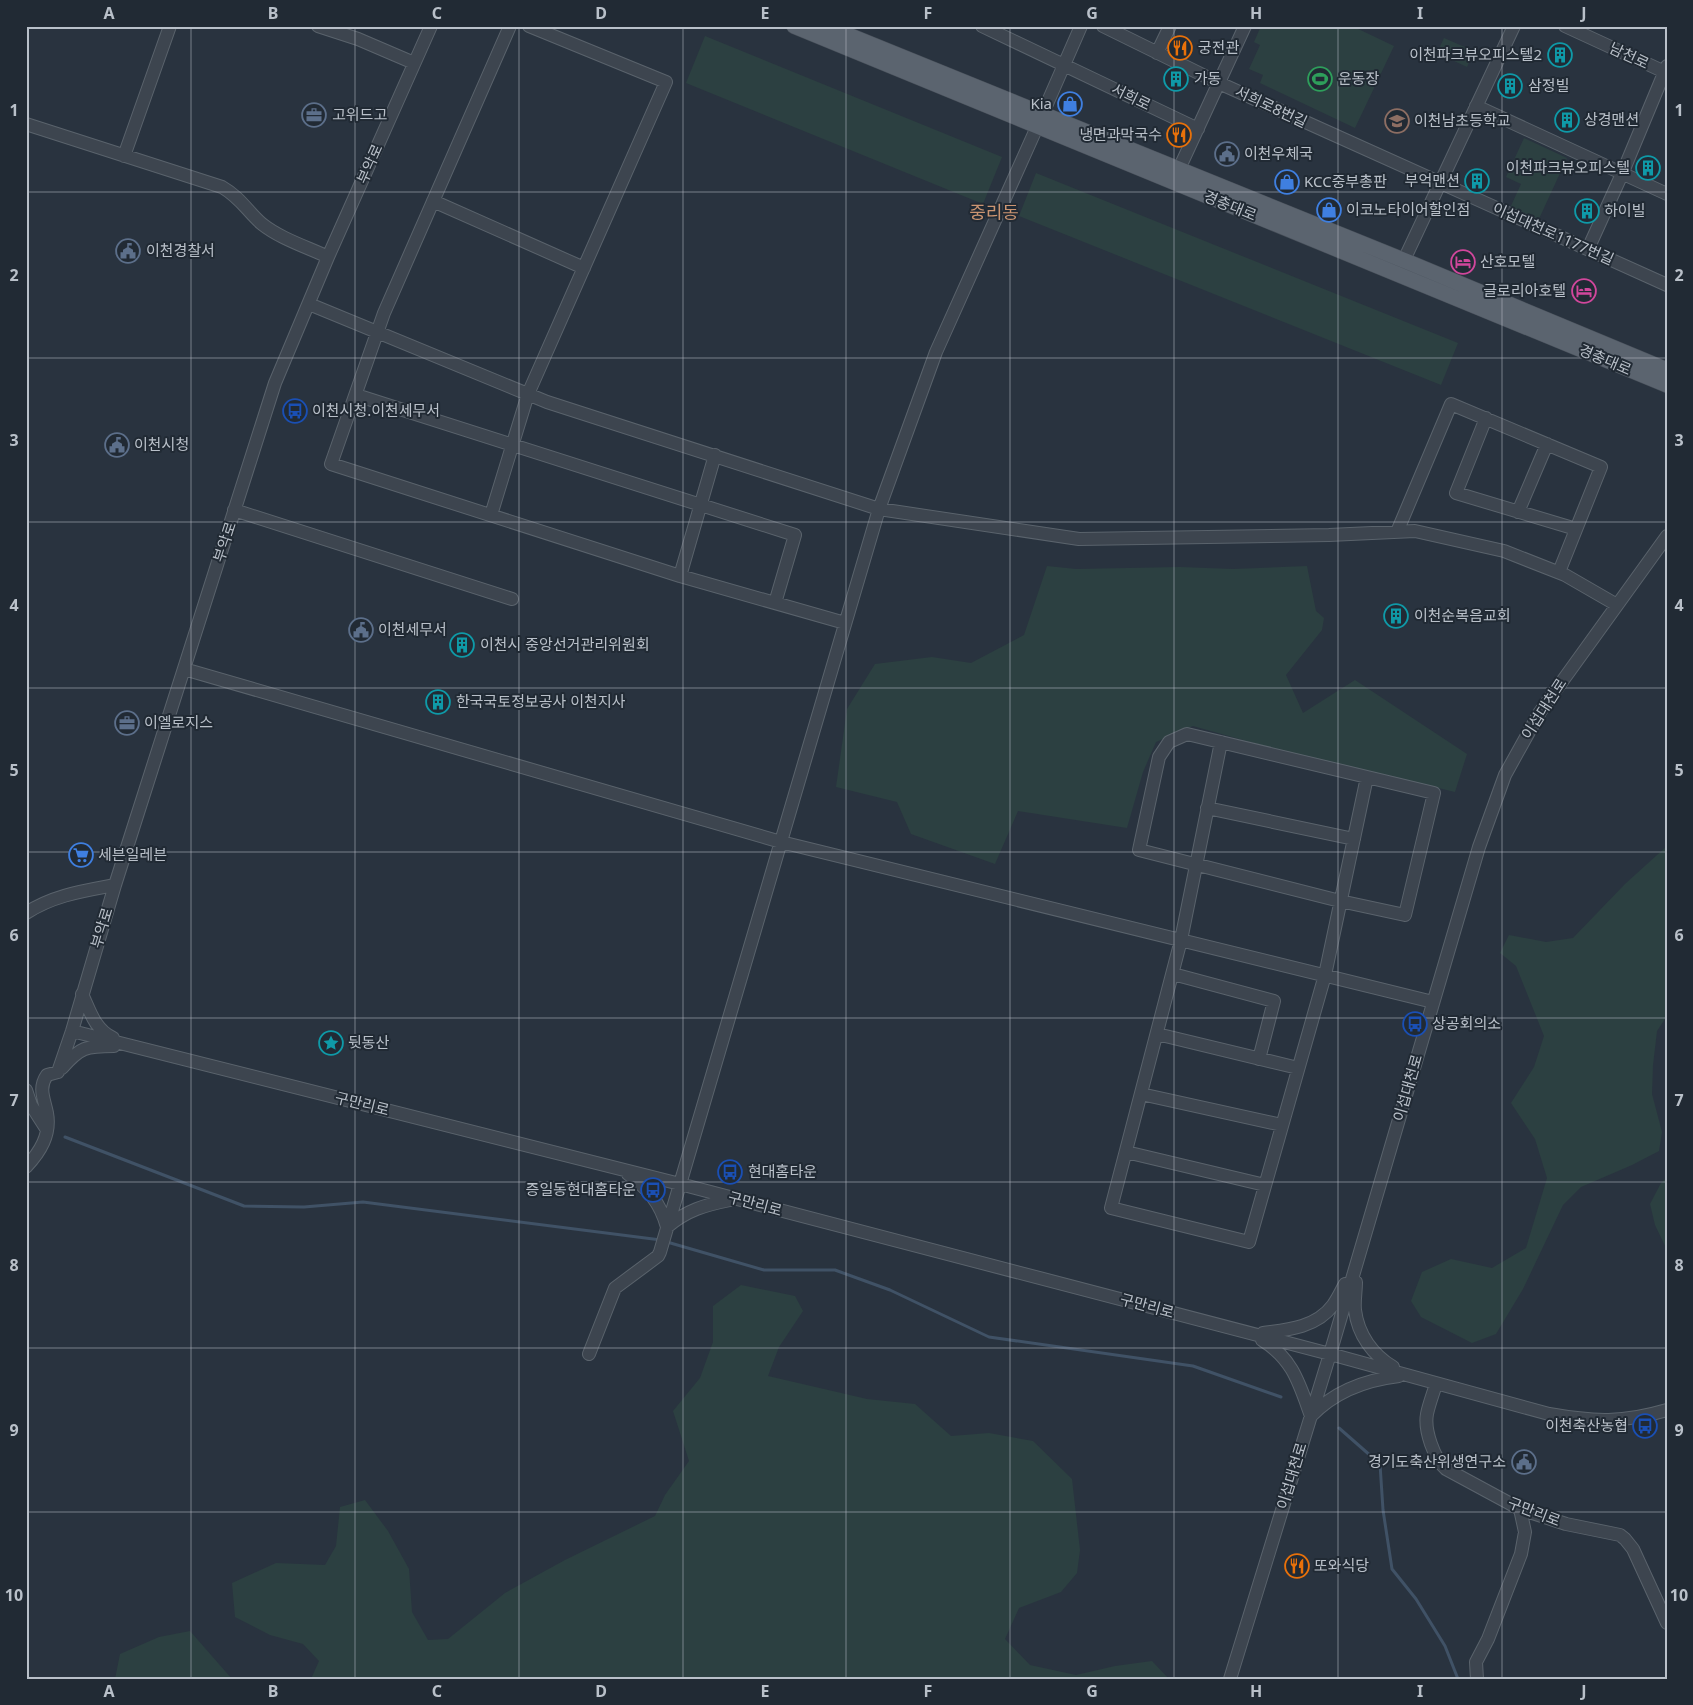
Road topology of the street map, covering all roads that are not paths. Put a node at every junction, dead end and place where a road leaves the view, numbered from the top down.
1 (170, 26) edge
2 (318, 26) edge
3 (431, 26) edge
4 (510, 26) edge
5 (529, 26) edge
6 (794, 26) edge
7 (826, 26) edge
8 (982, 26) edge
9 (1081, 26) edge
10 (1103, 26) edge
11 (1170, 26) edge
12 (1245, 26) edge
13 (1514, 26) edge
14 (1565, 26) edge
15 (847, 30) edge
16 (1157, 52) junction
17 (414, 63) junction
18 (1064, 64) junction
19 (1666, 70) edge
20 (1219, 83) junction
21 (1476, 106) junction
22 (1040, 120) junction
23 (26, 124) edge
24 (1198, 129) junction
25 (124, 156) junction
26 (1179, 169) junction
27 (1622, 174) junction
28 (1440, 184) junction
29 (1667, 194) edge
30 (434, 201) junction
31 (1588, 250) junction
32 (328, 258) junction
33 (1404, 260) junction
34 (584, 268) junction
35 (1667, 285) edge
36 (309, 304) junction
37 (378, 333) junction
38 (1665, 382) edge
39 (528, 394) junction
40 (356, 395) junction
41 (1486, 418) junction
42 (1546, 444) junction
43 (512, 445) junction
44 (715, 455) junction
45 (700, 505) junction
46 (879, 509) junction
47 (234, 510) junction
48 (1518, 512) junction
49 (491, 515) junction
50 (1576, 529) junction
51 (1397, 532) junction
52 (1667, 536) edge
53 (1559, 572) junction
54 (680, 576) junction
55 (512, 598) dead end
56 (775, 603) junction
57 (1617, 605) junction
58 (845, 623) junction
59 (184, 669) junction
60 (1221, 742) junction
61 (1367, 777) junction
62 (1208, 808) junction
63 (1354, 839) junction
64 (781, 842) junction
65 (1196, 865) junction
66 (115, 886) junction
67 (1340, 901) junction
68 (26, 913) edge
69 (1181, 940) junction
70 (1172, 974) junction
71 (1324, 975) junction
72 (82, 994) junction
73 (1433, 1002) junction
74 (72, 1030) junction
75 (1157, 1034) junction
76 (129, 1045) junction
77 (1259, 1059) junction
78 (1298, 1068) junction
79 (58, 1072) junction
80 (26, 1090) edge
81 (1141, 1094) junction
82 (1282, 1126) junction
83 (47, 1130) junction
84 (1126, 1152) junction
85 (26, 1167) edge
86 (623, 1170) junction
87 (680, 1184) junction
88 (1265, 1185) junction
89 (736, 1199) junction
90 (667, 1227) junction
91 (1357, 1262) junction
92 (1253, 1334) junction
93 (589, 1354) dead end
94 (1330, 1354) junction
95 (1407, 1376) junction
96 (1436, 1384) junction
97 (1667, 1410) edge
98 (1311, 1416) junction
99 (1520, 1509) junction
100 (1667, 1623) edge
101 (1230, 1679) edge
102 (1477, 1679) edge

1 - 25 street
2 - 17 street
3 - 17 street, 부악로
4 - 30 street
5 - 34 street
6 - 22 main road, 경충대로
7 - 15 main road, 경충대로
8 - 18 street, 서희로
9 - 18 street
10 - 16 street, 서희로8번길
11 - 16 street
12 - 20 street
13 - 21 street
14 - 19 street, 남천로
15 - 22 main road, 경충대로
16 - 20 street, 서희로8번길
17 - 32 street, 부악로
18 - 22 street
18 - 24 street, 서희로
19 - 27 street
20 - 24 street
20 - 28 street, 서희로8번길
21 - 27 street
21 - 28 street
22 - 26 main road, 경충대로
22 - 38 main road, 경충대로
22 - 46 street
23 - 25 street
24 - 26 street
25 - 32 street
26 - 33 main road, 경충대로
27 - 29 street
27 - 31 street
28 - 31 street, 이섭대천로1177번길
28 - 33 street
30 - 34 street
30 - 37 street
31 - 35 street, 이섭대천로1177번길
32 - 36 street, 부악로
33 - 38 main road, 경충대로
34 - 39 street
36 - 37 street
36 - 47 street, 부악로
37 - 39 street
37 - 40 street
39 - 43 street
39 - 44 street
40 - 43 street
40 - 49 street
41 - 42 street
41 - 48 street
41 - 51 street
42 - 48 street
42 - 50 street
43 - 45 street
43 - 49 street
44 - 45 street
44 - 46 street
45 - 54 street
45 - 56 street
46 - 51 street
46 - 58 street
47 - 55 street
47 - 59 street, 부악로
48 - 50 street
49 - 54 street
50 - 53 street
51 - 53 street
52 - 57 street, 이섭대천로
53 - 57 street
54 - 56 street
56 - 58 street
57 - 73 street, 이섭대천로
58 - 64 street
59 - 64 street
59 - 66 street, 부악로
60 - 61 street
60 - 62 street
60 - 65 street
61 - 63 street
61 - 67 street
62 - 63 street
62 - 65 street
63 - 67 street
64 - 69 street
64 - 87 street
65 - 67 street
65 - 69 street
66 - 68 street
66 - 72 street, 부악로
67 - 71 street
69 - 70 street
69 - 71 street
70 - 75 street
70 - 77 street
71 - 73 street
71 - 78 street
72 - 74 street, 부악로
72 - 76 street
73 - 91 street, 이섭대천로
74 - 76 street, 구만리로
74 - 79 street, 부악로
75 - 77 street
75 - 81 street
76 - 79 street
76 - 86 street, 구만리로
77 - 78 street
78 - 82 street
79 - 83 street
80 - 83 street
81 - 82 street
81 - 84 street
82 - 88 street
83 - 85 street
84 - 88 street
84 - 88 street
86 - 87 street, 구만리로
86 - 90 street
87 - 89 street, 구만리로
87 - 90 street
89 - 90 street
89 - 92 street, 구만리로
90 - 93 street
91 - 92 street
91 - 94 street, 이섭대천로
91 - 95 street
92 - 94 street, 구만리로
92 - 98 street
94 - 95 street, 구만리로
94 - 98 street, 이섭대천로
95 - 96 street, 구만리로
95 - 98 street
96 - 97 street, 구만리로
96 - 99 street, 구만리로
98 - 101 street, 이섭대천로
99 - 100 street, 구만리로
99 - 102 street

